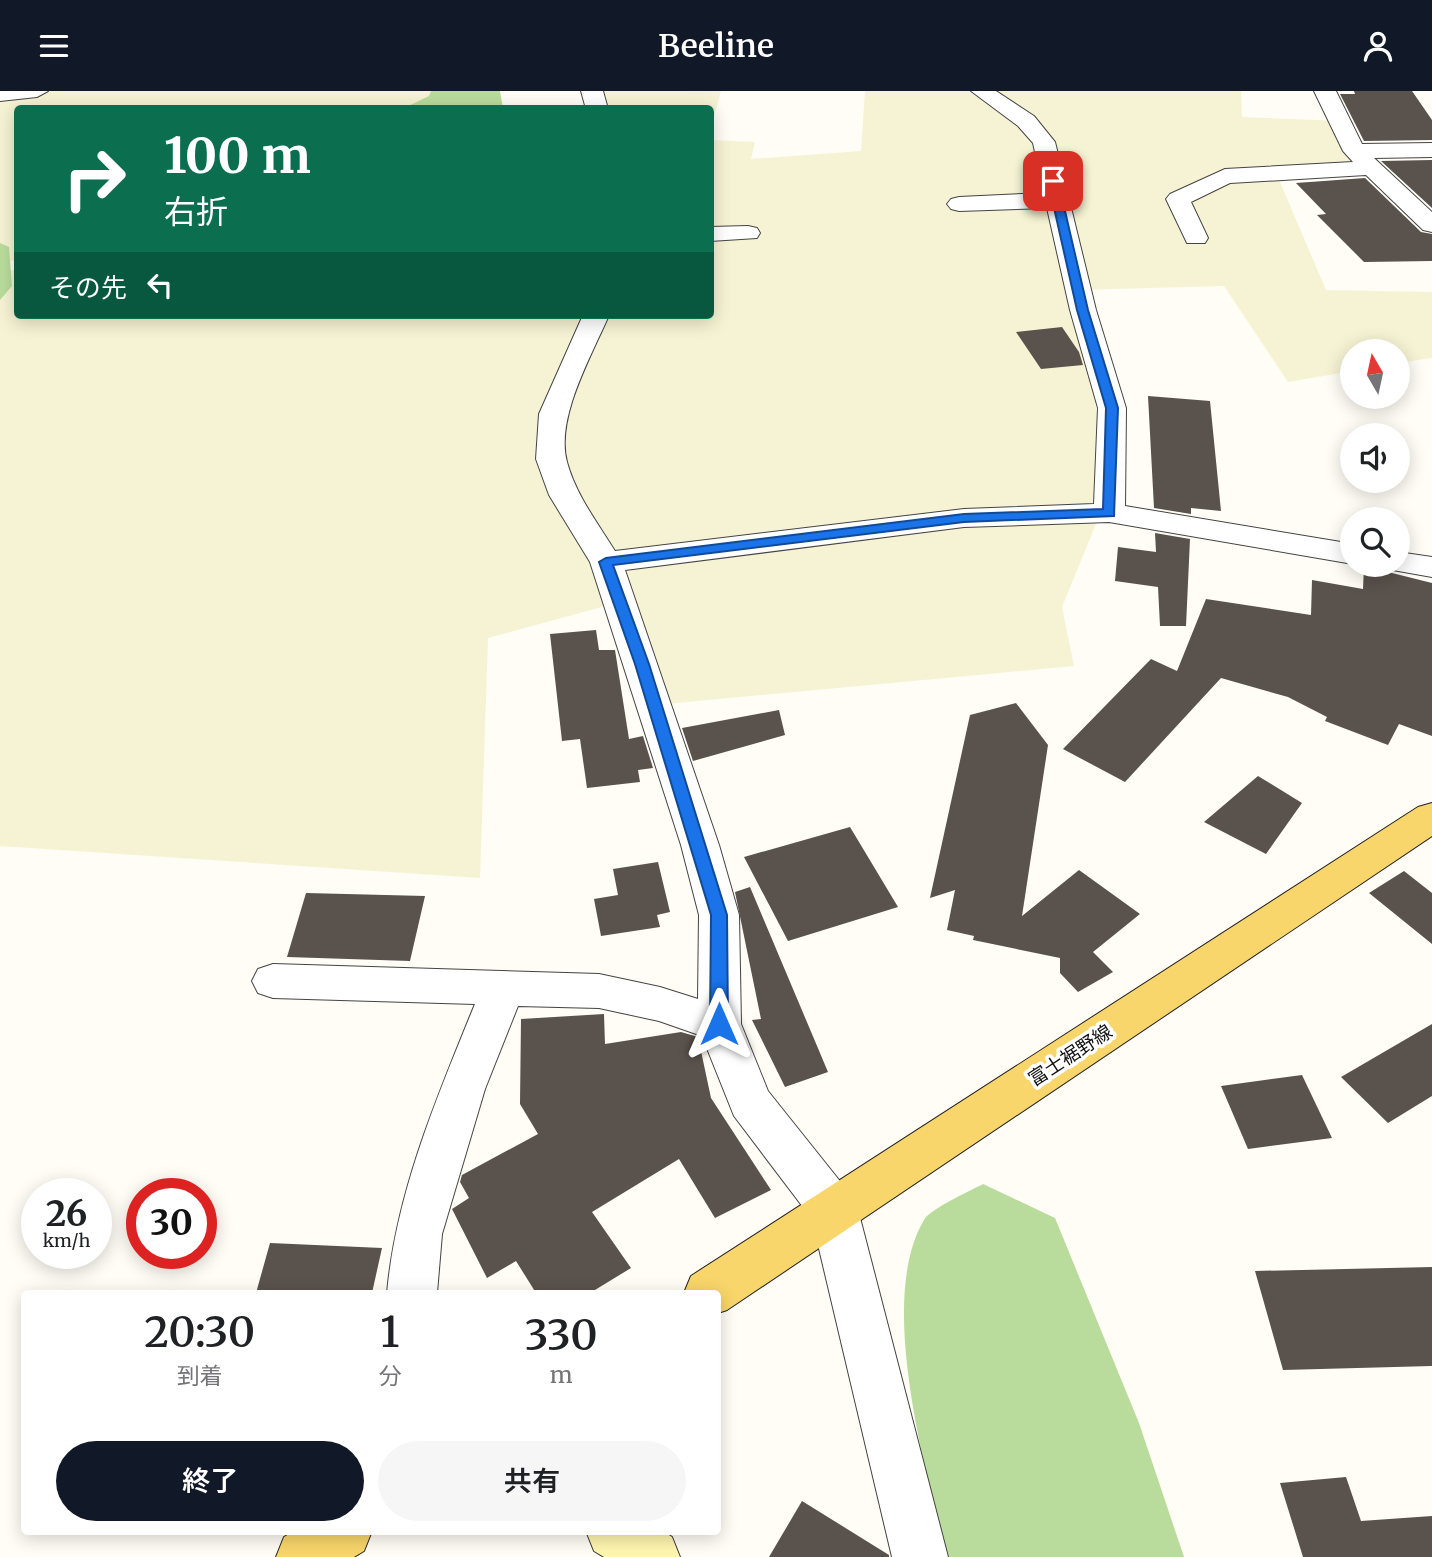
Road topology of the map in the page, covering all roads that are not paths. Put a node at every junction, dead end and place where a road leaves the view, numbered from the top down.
1 (37, 91) edge
2 (982, 91) edge
3 (1325, 91) edge
4 (0, 95) edge
5 (1432, 150) edge
6 (1354, 151) junction
7 (1371, 168) junction
8 (1057, 200) junction
9 (959, 204) dead end
10 (1432, 225) edge
11 (748, 233) dead end
12 (714, 234) edge
13 (1196, 238) dead end
14 (594, 319) edge
15 (1109, 513) junction
16 (1340, 552) edge
17 (606, 562) junction
18 (1410, 564) edge
19 (1432, 567) edge
20 (1432, 817) edge
21 (273, 981) dead end
22 (504, 986) junction
23 (719, 1024) junction
24 (834, 1210) junction
25 (412, 1290) edge
26 (714, 1290) edge
27 (620, 1535) edge
28 (652, 1557) edge
29 (920, 1557) edge

1 - 4 street
2 - 8 street
3 - 6 street
5 - 6 street
6 - 7 street
7 - 10 street
7 - 13 street
8 - 9 street
8 - 15 street
11 - 12 street
14 - 17 street
15 - 16 street
15 - 17 street
17 - 23 street
18 - 19 street
20 - 24 main road, 富士裾野線
21 - 22 street
22 - 23 street
22 - 25 street
23 - 24 street
24 - 26 main road, 富士裾野線
24 - 29 street
27 - 28 street

